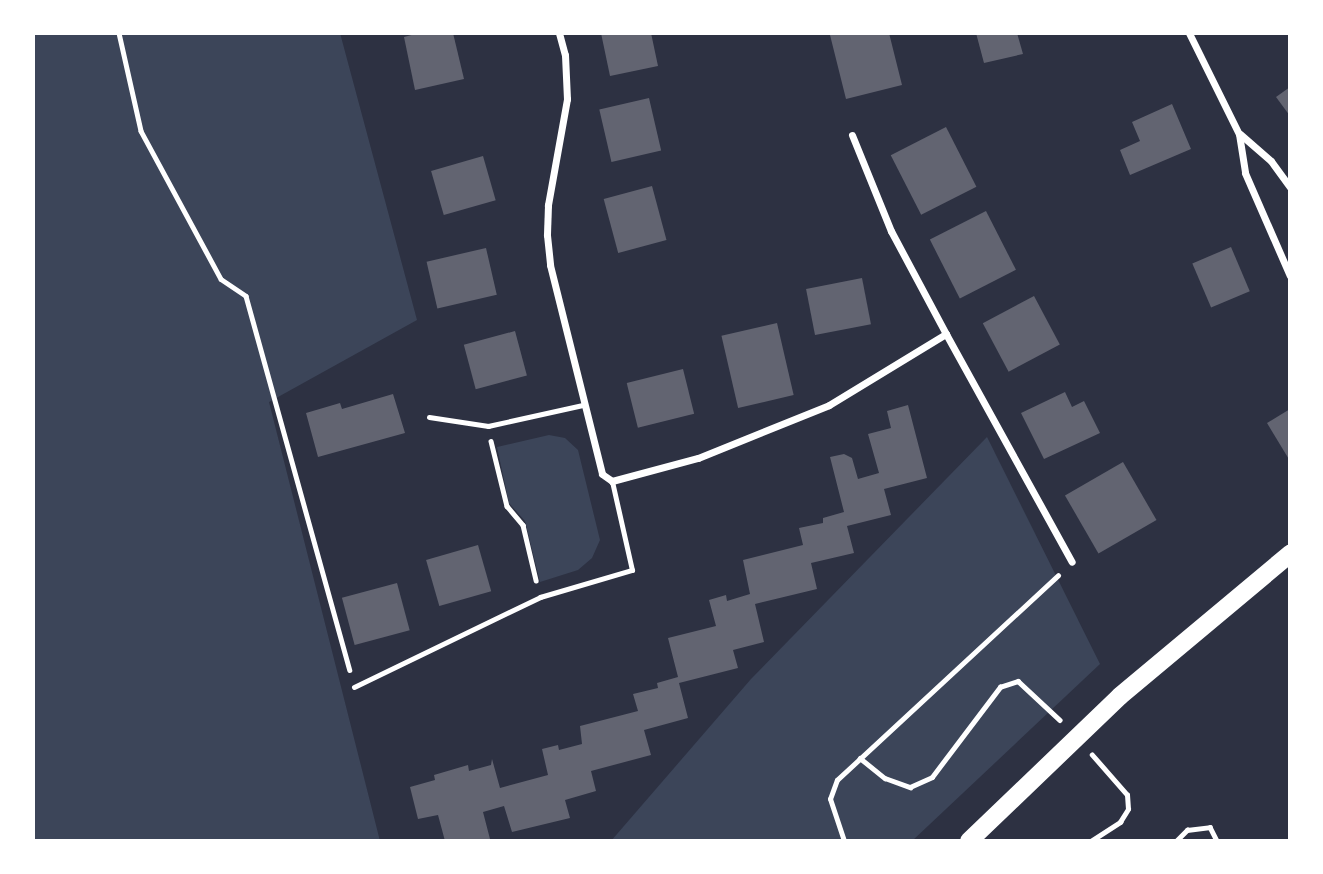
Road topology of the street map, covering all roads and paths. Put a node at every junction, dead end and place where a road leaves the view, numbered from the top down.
1 (119, 33) edge
2 (559, 33) edge
3 (1189, 33) edge
4 (1239, 134) junction
5 (852, 135) dead end
6 (1290, 187) edge
7 (1290, 276) edge
8 (946, 334) junction
9 (583, 405) junction
10 (429, 417) dead end
11 (488, 426) junction
12 (612, 481) junction
13 (1290, 555) edge
14 (1072, 562) joint
15 (540, 597) junction
16 (354, 687) joint
17 (1032, 691) dead end
18 (860, 758) junction
19 (1111, 775) dead end
20 (844, 841) edge
21 (969, 841) edge
22 (1091, 841) edge
23 (1176, 841) edge
24 (1217, 841) edge

1 - 16 path
2 - 9 street
3 - 4 street
4 - 6 street
4 - 7 street
5 - 8 street
8 - 12 street
8 - 14 street
9 - 11 lane
9 - 12 street
10 - 11 lane
11 - 15 path
12 - 15 lane
13 - 21 main road
14 - 18 path
15 - 16 lane
17 - 18 path
18 - 20 path
19 - 22 path
23 - 24 path

